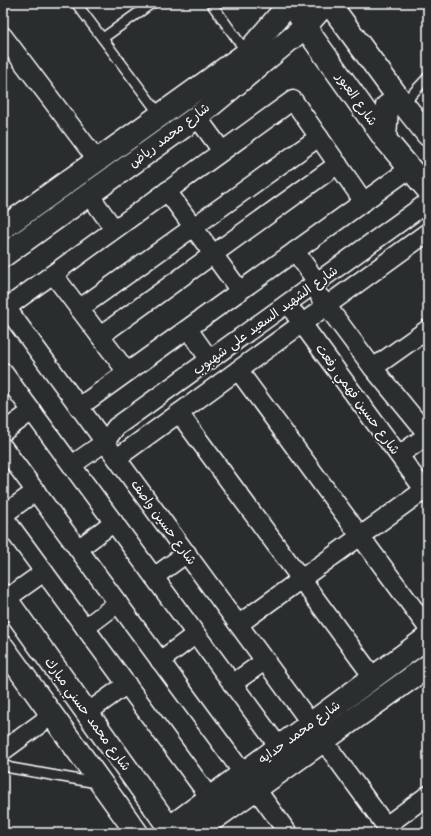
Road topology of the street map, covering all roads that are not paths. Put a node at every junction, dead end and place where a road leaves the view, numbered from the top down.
1 (76, 3) edge
2 (152, 3) edge
3 (211, 3) edge
4 (291, 3) edge
5 (326, 3) edge
6 (329, 3) edge
7 (305, 26) junction
8 (3, 36) edge
9 (103, 38) junction
10 (246, 53) junction
11 (428, 77) edge
12 (403, 104) junction
13 (160, 115) junction
14 (197, 116) junction
15 (428, 135) edge
16 (319, 137) junction
17 (385, 139) junction
18 (222, 151) junction
19 (97, 160) junction
20 (338, 164) junction
21 (409, 169) junction
22 (428, 190) edge
23 (167, 191) junction
24 (89, 194) junction
25 (364, 202) junction
26 (428, 202) edge
27 (193, 227) junction
28 (3, 228) edge
29 (114, 229) junction
30 (428, 232) edge
31 (295, 252) junction
32 (213, 254) junction
33 (3, 256) edge
34 (53, 274) junction
35 (314, 284) junction
36 (240, 291) junction
37 (288, 304) junction
38 (5, 306) edge
39 (326, 306) junction
40 (79, 309) junction
41 (302, 324) junction
42 (188, 328) junction
43 (428, 329) edge
44 (100, 336) junction
45 (210, 360) junction
46 (373, 368) junction
47 (238, 370) junction
48 (3, 372) edge
49 (127, 372) junction
50 (79, 407) junction
51 (32, 411) junction
52 (179, 413) junction
53 (3, 432) edge
54 (428, 435) edge
55 (105, 442) junction
56 (3, 447) edge
57 (398, 455) junction
58 (117, 458) junction
59 (72, 466) junction
60 (36, 491) junction
61 (426, 493) edge
62 (3, 515) edge
63 (114, 522) junction
64 (360, 536) junction
65 (78, 548) junction
66 (187, 553) junction
67 (44, 572) junction
68 (154, 577) junction
69 (301, 579) junction
70 (4, 597) edge
71 (118, 604) junction
72 (239, 624) junction
73 (85, 628) junction
74 (428, 628) edge
75 (196, 634) junction
76 (428, 637) edge
77 (3, 647) edge
78 (266, 660) junction
79 (160, 661) junction
80 (428, 666) edge
81 (373, 677) junction
82 (126, 684) junction
83 (232, 684) junction
84 (87, 713) junction
85 (52, 715) junction
86 (318, 731) junction
87 (279, 747) junction
88 (3, 751) edge
89 (3, 764) edge
90 (249, 781) junction
91 (102, 783) junction
92 (428, 795) edge
93 (210, 798) junction
94 (388, 829) edge
95 (171, 830) edge
96 (137, 833) edge
97 (194, 833) edge
98 (288, 833) edge

1 - 9 lane
2 - 9 lane
3 - 10 lane
4 - 7 street, شارع العبور
4 - 10 street, شارع محمد رياض
5 - 7 street, شارع محمد رياض
6 - 12 street
7 - 14 street, شارع محمد رياض
7 - 17 street, شارع العبور
8 - 19 street
9 - 13 lane
10 - 13 street, شارع محمد رياض
11 - 12 lane
12 - 15 street
12 - 17 street
13 - 19 street, شارع محمد رياض
14 - 18 street
14 - 24 street, شارع محمد رياض
16 - 18 street
16 - 20 street
16 - 27 street
17 - 21 street, شارع العبور
18 - 23 street
19 - 28 street, شارع محمد رياض
20 - 25 street
20 - 32 street
21 - 22 street, شارع العبور
21 - 25 street
23 - 27 street
23 - 29 street
24 - 29 street
24 - 33 street, شارع محمد رياض
25 - 31 street
26 - 35 street, شارع الشهيد السعيد على شهبوب
27 - 32 street
27 - 40 street
29 - 34 street
30 - 39 street, شارع الشهيد السعيد على شهبوب
31 - 35 street
31 - 36 street
32 - 36 street
32 - 44 street
34 - 38 street
34 - 40 street
35 - 37 street, شارع الشهيد السعيد على شهبوب
35 - 39 street
36 - 42 street
37 - 41 street, شارع حسين فهمي رفعت
37 - 45 street, شارع الشهيد السعيد على شهبوب
38 - 50 street, شارع حسين واصف
39 - 41 street, شارع الشهيد السعيد على شهبوب
39 - 46 street
40 - 44 street
41 - 47 street, شارع الشهيد السعيد على شهبوب
41 - 57 street, شارع حسين فهمي رفعت
42 - 45 street
42 - 49 street
43 - 46 street
44 - 49 street
45 - 55 street, شارع الشهيد السعيد على شهبوب
46 - 54 street
47 - 52 street, شارع الشهيد السعيد على شهبوب
47 - 64 street
48 - 51 street
49 - 50 street
50 - 55 street, شارع حسين واصف
51 - 53 street
51 - 59 street
52 - 58 street, شارع الشهيد السعيد على شهبوب
52 - 69 street
54 - 57 street
55 - 58 street, شارع حسين واصف
55 - 59 street, شارع الشهيد السعيد على شهبوب
56 - 60 street
57 - 61 street, شارع حسين فهمي رفعت
58 - 66 street, شارع حسين واصف
59 - 63 street
60 - 62 street
60 - 65 street
61 - 64 street
62 - 67 street
63 - 65 street
63 - 68 street
64 - 69 street
64 - 74 street
65 - 71 street
66 - 68 street
66 - 72 street, شارع حسين واصف
67 - 70 street
67 - 73 street
68 - 75 street
69 - 72 street
69 - 81 street
70 - 84 street, شارع محمد حسني مبارك
71 - 73 street
71 - 79 street
72 - 78 street, شارع حسين واصف
73 - 82 street
75 - 79 street
75 - 83 street
76 - 81 street, شارع محمد حدايه
77 - 85 street
78 - 83 street
78 - 86 street, شارع حسين واصف
79 - 90 street
80 - 86 street, شارع محمد حدايه
81 - 86 street, شارع محمد حدايه
82 - 84 street
82 - 93 street
83 - 87 street
84 - 95 street, شارع محمد حسني مبارك
85 - 88 street
85 - 91 street
86 - 87 street, شارع محمد حدايه
86 - 90 street, شارع محمد حدايه
86 - 94 street, شارع حسين واصف
87 - 90 street, شارع محمد حدايه
89 - 91 lane
90 - 93 street, شارع محمد حدايه
90 - 97 street, شارع محمد حدايه
90 - 98 street
91 - 96 street
92 - 94 street
93 - 95 street, شارع محمد حدايه

